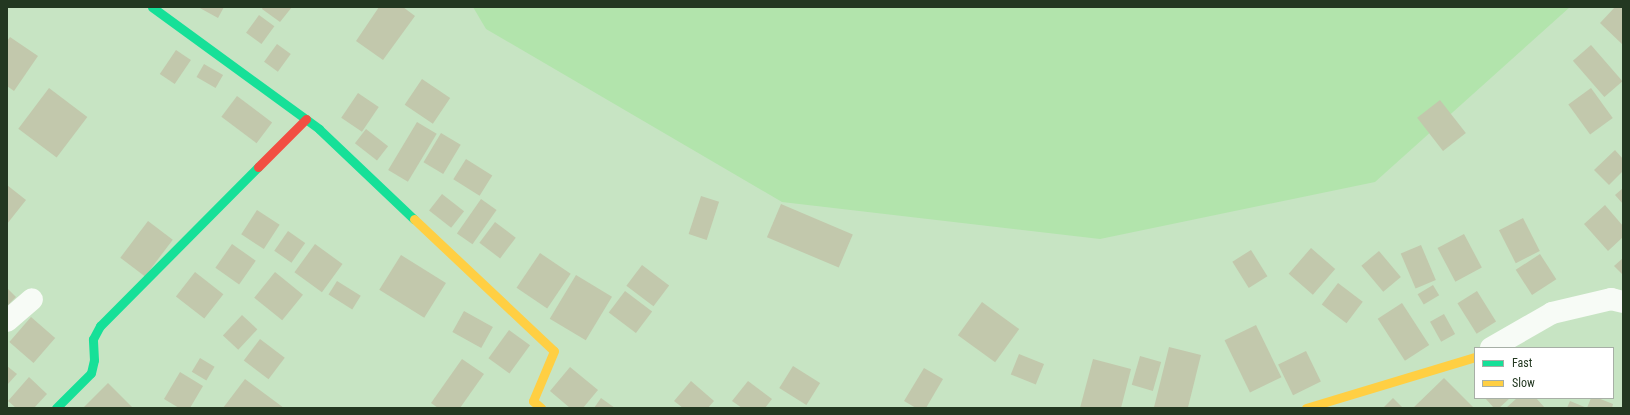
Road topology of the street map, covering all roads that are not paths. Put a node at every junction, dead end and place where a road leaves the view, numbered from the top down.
1 (152, 7) edge
2 (306, 119) junction
3 (32, 299) dead end
4 (1623, 302) edge
5 (7, 321) edge
6 (1493, 347) edge
7 (1474, 357) edge
8 (56, 408) edge
9 (541, 408) edge
10 (1306, 408) edge

1 - 2 street
2 - 8 street
2 - 9 street
3 - 5 street
4 - 6 street
7 - 10 street

